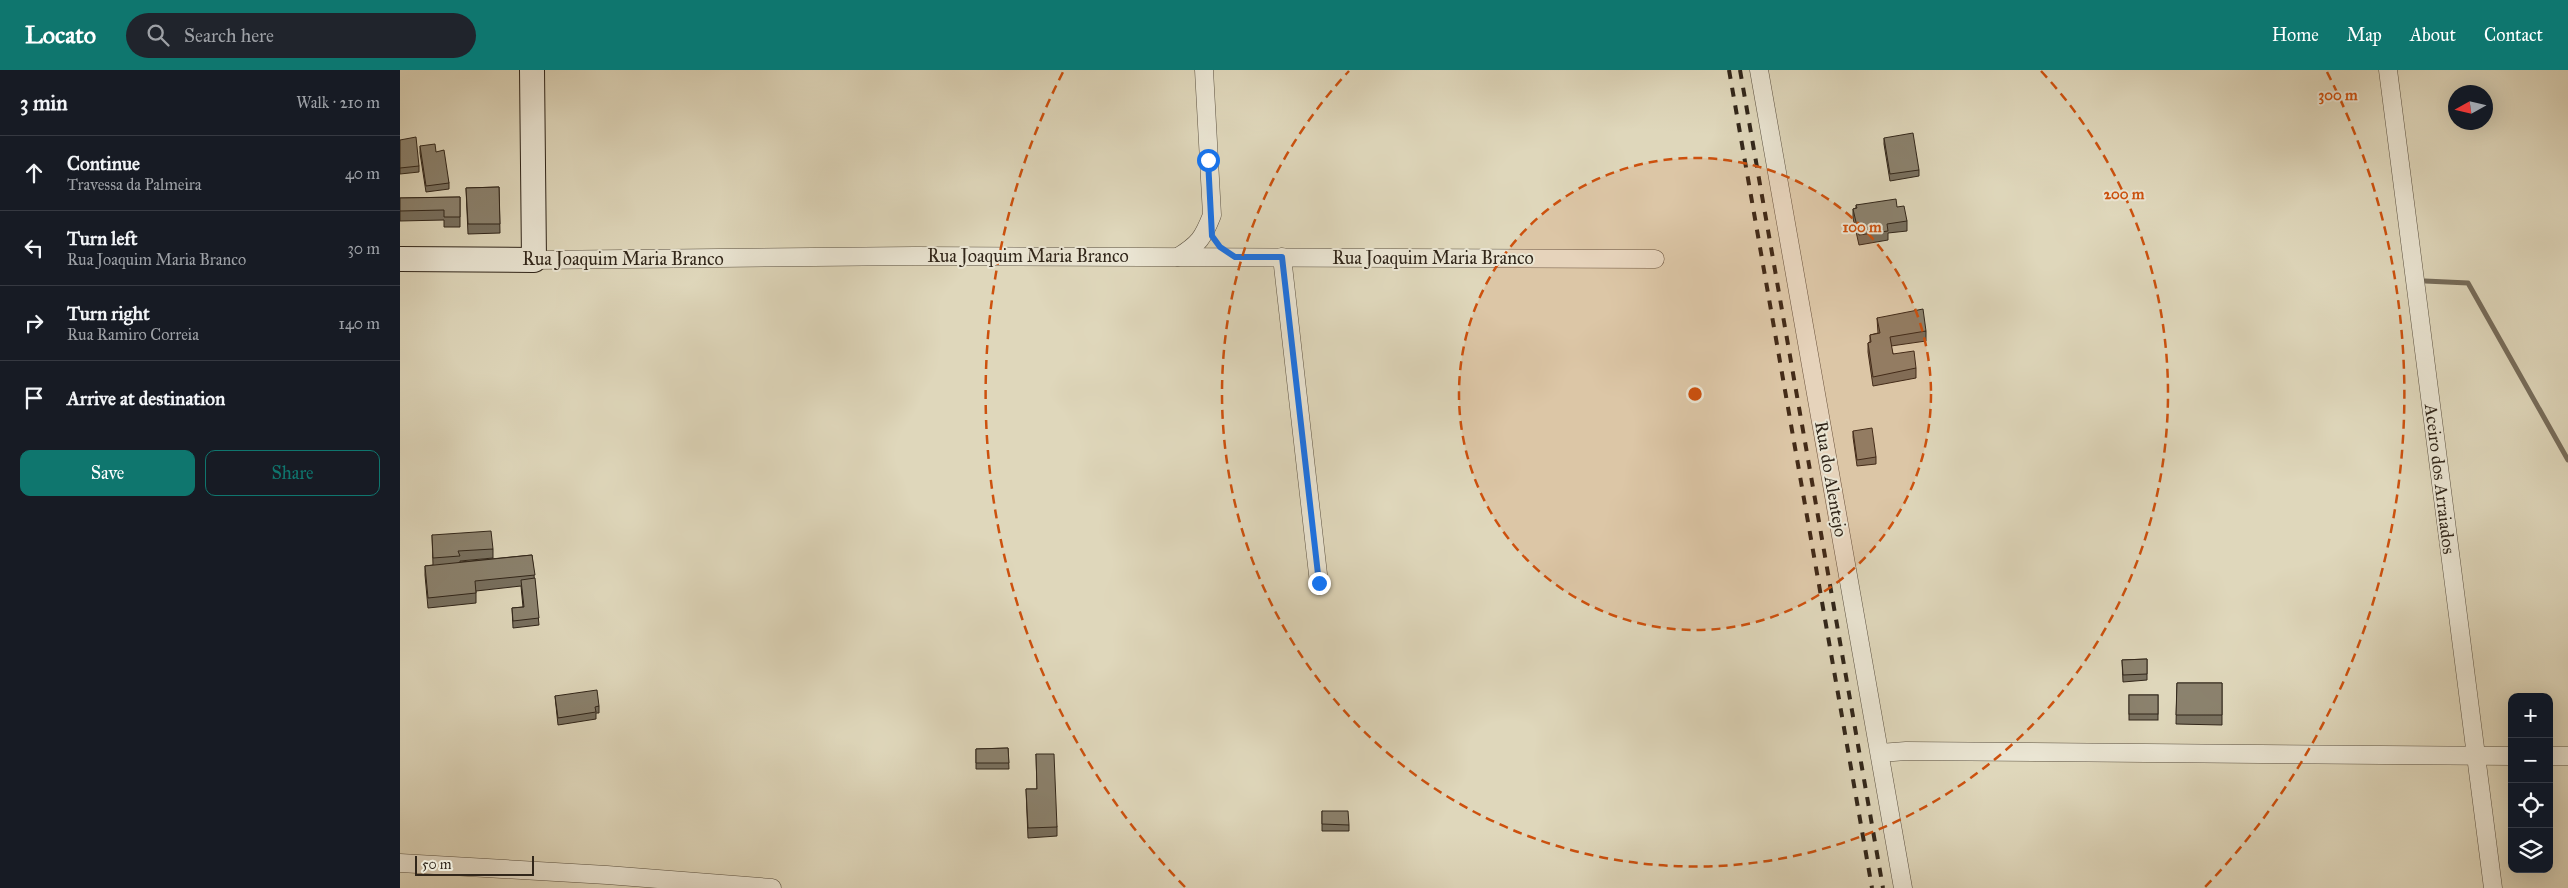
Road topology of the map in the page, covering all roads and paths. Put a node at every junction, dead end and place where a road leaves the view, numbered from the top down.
1 (532, 70) edge
2 (1204, 70) edge
3 (1759, 70) edge
4 (2388, 70) edge
5 (1212, 215) junction
6 (1178, 257) junction
7 (1235, 257) junction
8 (1282, 257) junction
9 (1655, 259) dead end
10 (400, 260) edge
11 (534, 260) junction
12 (1319, 583) dead end
13 (1880, 753) junction
14 (2476, 756) junction
15 (2508, 756) edge
16 (2553, 756) edge
17 (2568, 756) edge
18 (400, 863) edge
19 (772, 888) edge
20 (1903, 888) edge
21 (2493, 888) edge

1 - 11 street
2 - 5 street
3 - 13 street, Rua do Alentejo
4 - 14 street, Aceiro dos Arraiados
5 - 6 street
5 - 7 street
6 - 7 street, Rua Joaquim Maria Branco
6 - 11 street, Rua Joaquim Maria Branco
7 - 8 street, Rua Joaquim Maria Branco
8 - 9 street, Rua Joaquim Maria Branco
8 - 12 street
10 - 11 street, Rua Joaquim Maria Branco
13 - 14 street
13 - 20 street, Rua do Alentejo
14 - 15 street
14 - 21 street, Aceiro dos Arraiados
16 - 17 street
18 - 19 street

